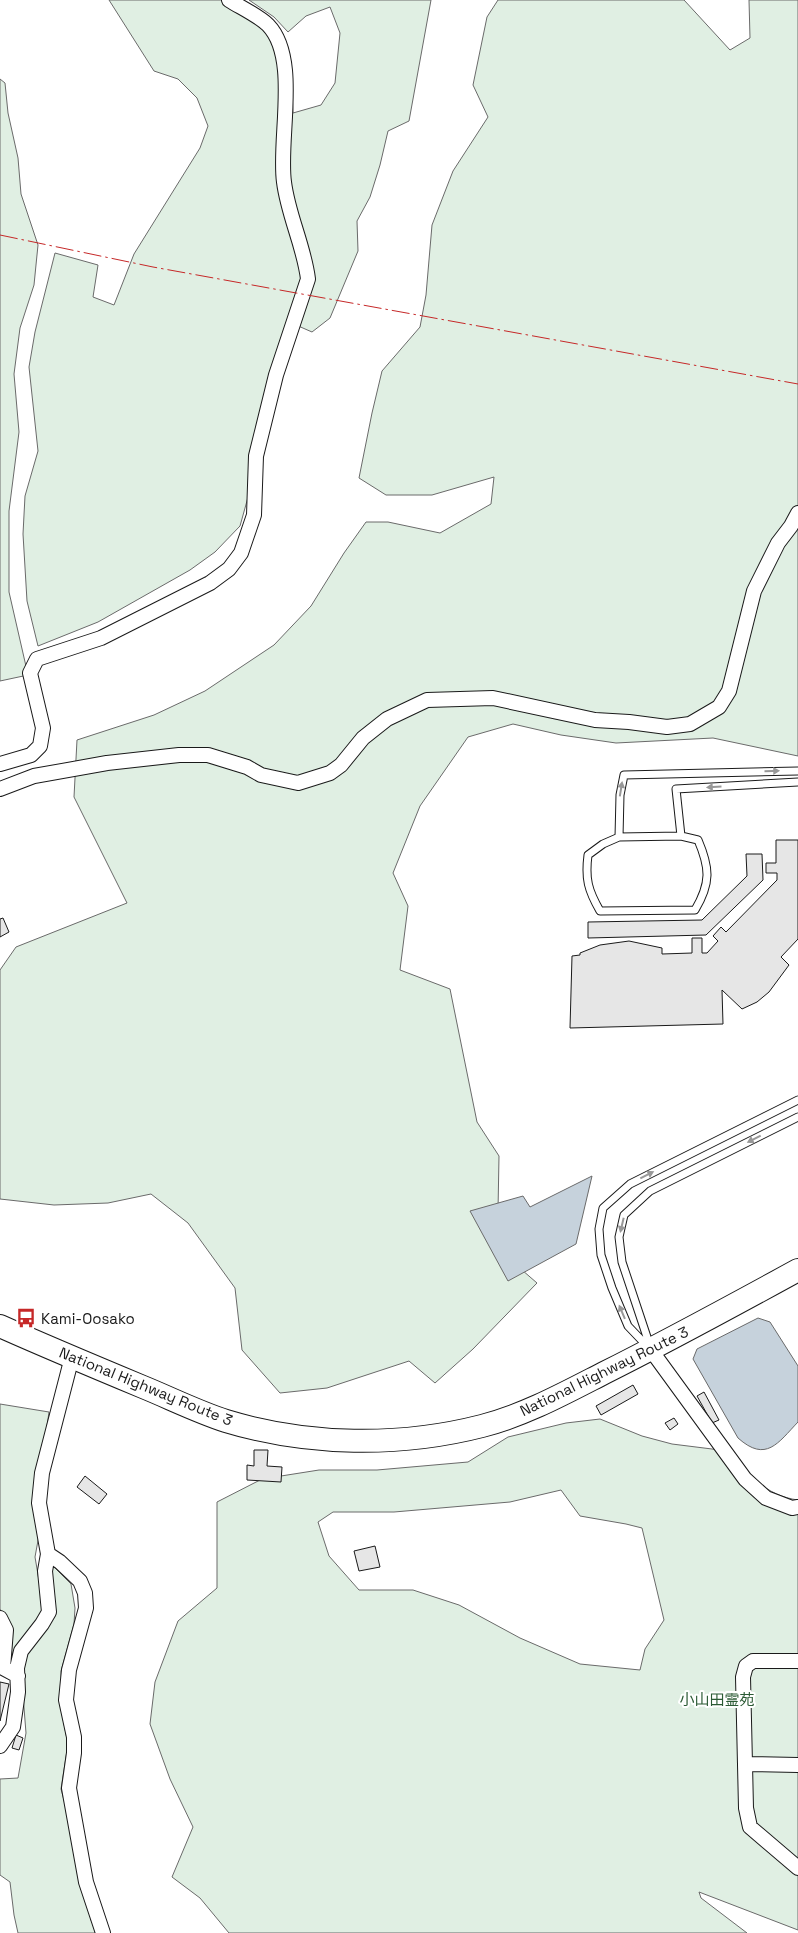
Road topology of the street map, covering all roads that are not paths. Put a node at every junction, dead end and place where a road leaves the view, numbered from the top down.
1 (229, 0) edge
2 (798, 513) edge
3 (0, 764) edge
4 (798, 771) edge
5 (798, 782) edge
6 (0, 789) edge
7 (681, 836) junction
8 (619, 837) junction
9 (798, 1100) edge
10 (798, 1118) edge
11 (798, 1270) edge
12 (0, 1326) edge
13 (651, 1350) junction
14 (72, 1357) junction
15 (798, 1508) edge
16 (48, 1554) junction
17 (0, 1618) edge
18 (798, 1661) edge
19 (18, 1676) junction
20 (0, 1746) edge
21 (745, 1764) junction
22 (798, 1765) edge
23 (798, 1868) edge
24 (102, 1933) edge

1 - 3 street
2 - 6 street
8 -> 4 lane
5 -> 7 lane
7 - 8 lane
7 - 8 lane
13 -> 9 lane
10 -> 13 lane
11 - 13 highway, National Highway Route 3
12 - 14 highway, National Highway Route 3
13 - 14 highway, National Highway Route 3
13 - 15 street
14 - 16 street
16 - 19 street
16 - 24 street
17 - 19 street
18 - 21 street
19 - 20 street
21 - 22 street
21 - 23 street

